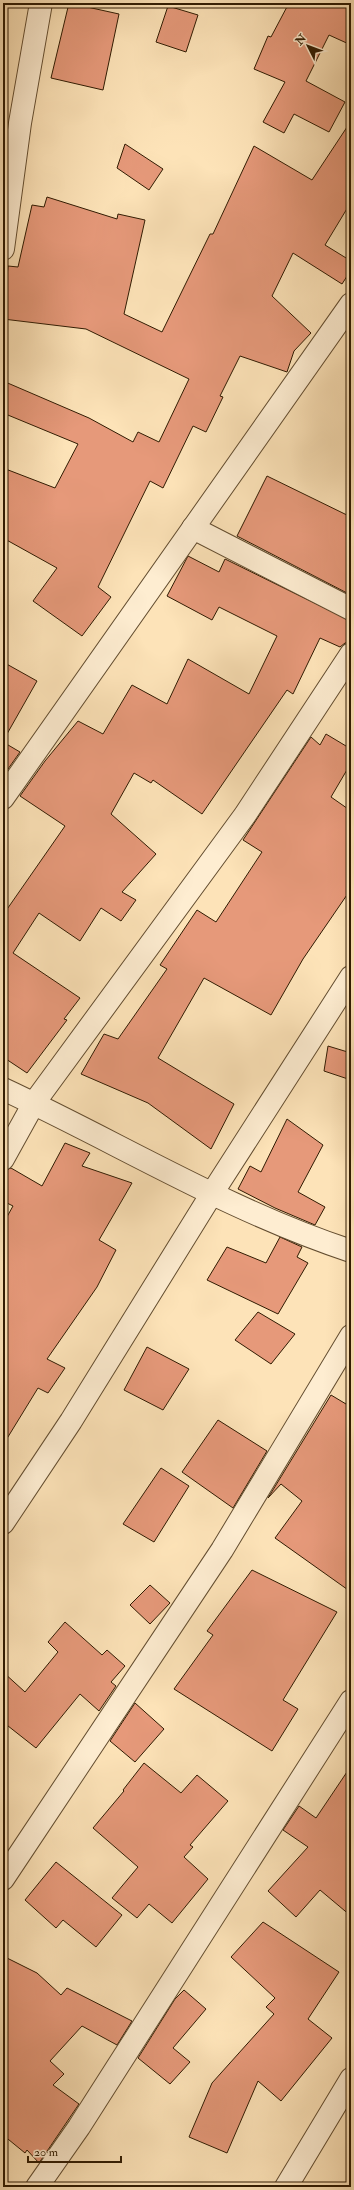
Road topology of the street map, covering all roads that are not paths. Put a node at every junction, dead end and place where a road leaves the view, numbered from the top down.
1 (41, 3) edge
2 (3, 249) edge
3 (351, 304) edge
4 (193, 528) junction
5 (351, 609) edge
6 (351, 654) edge
7 (3, 798) edge
8 (351, 977) edge
9 (3, 1089) edge
10 (34, 1104) junction
11 (3, 1158) edge
12 (211, 1194) junction
13 (351, 1251) edge
14 (351, 1336) edge
15 (3, 1523) edge
16 (351, 1701) edge
17 (3, 1879) edge
18 (351, 2079) edge
19 (37, 2187) edge
20 (286, 2187) edge

1 - 2 street
3 - 4 street
4 - 5 street
4 - 7 street
6 - 10 street
8 - 12 street
9 - 10 street
10 - 11 street
10 - 12 street
12 - 13 street
12 - 15 street
14 - 17 street
16 - 19 street
18 - 20 street

